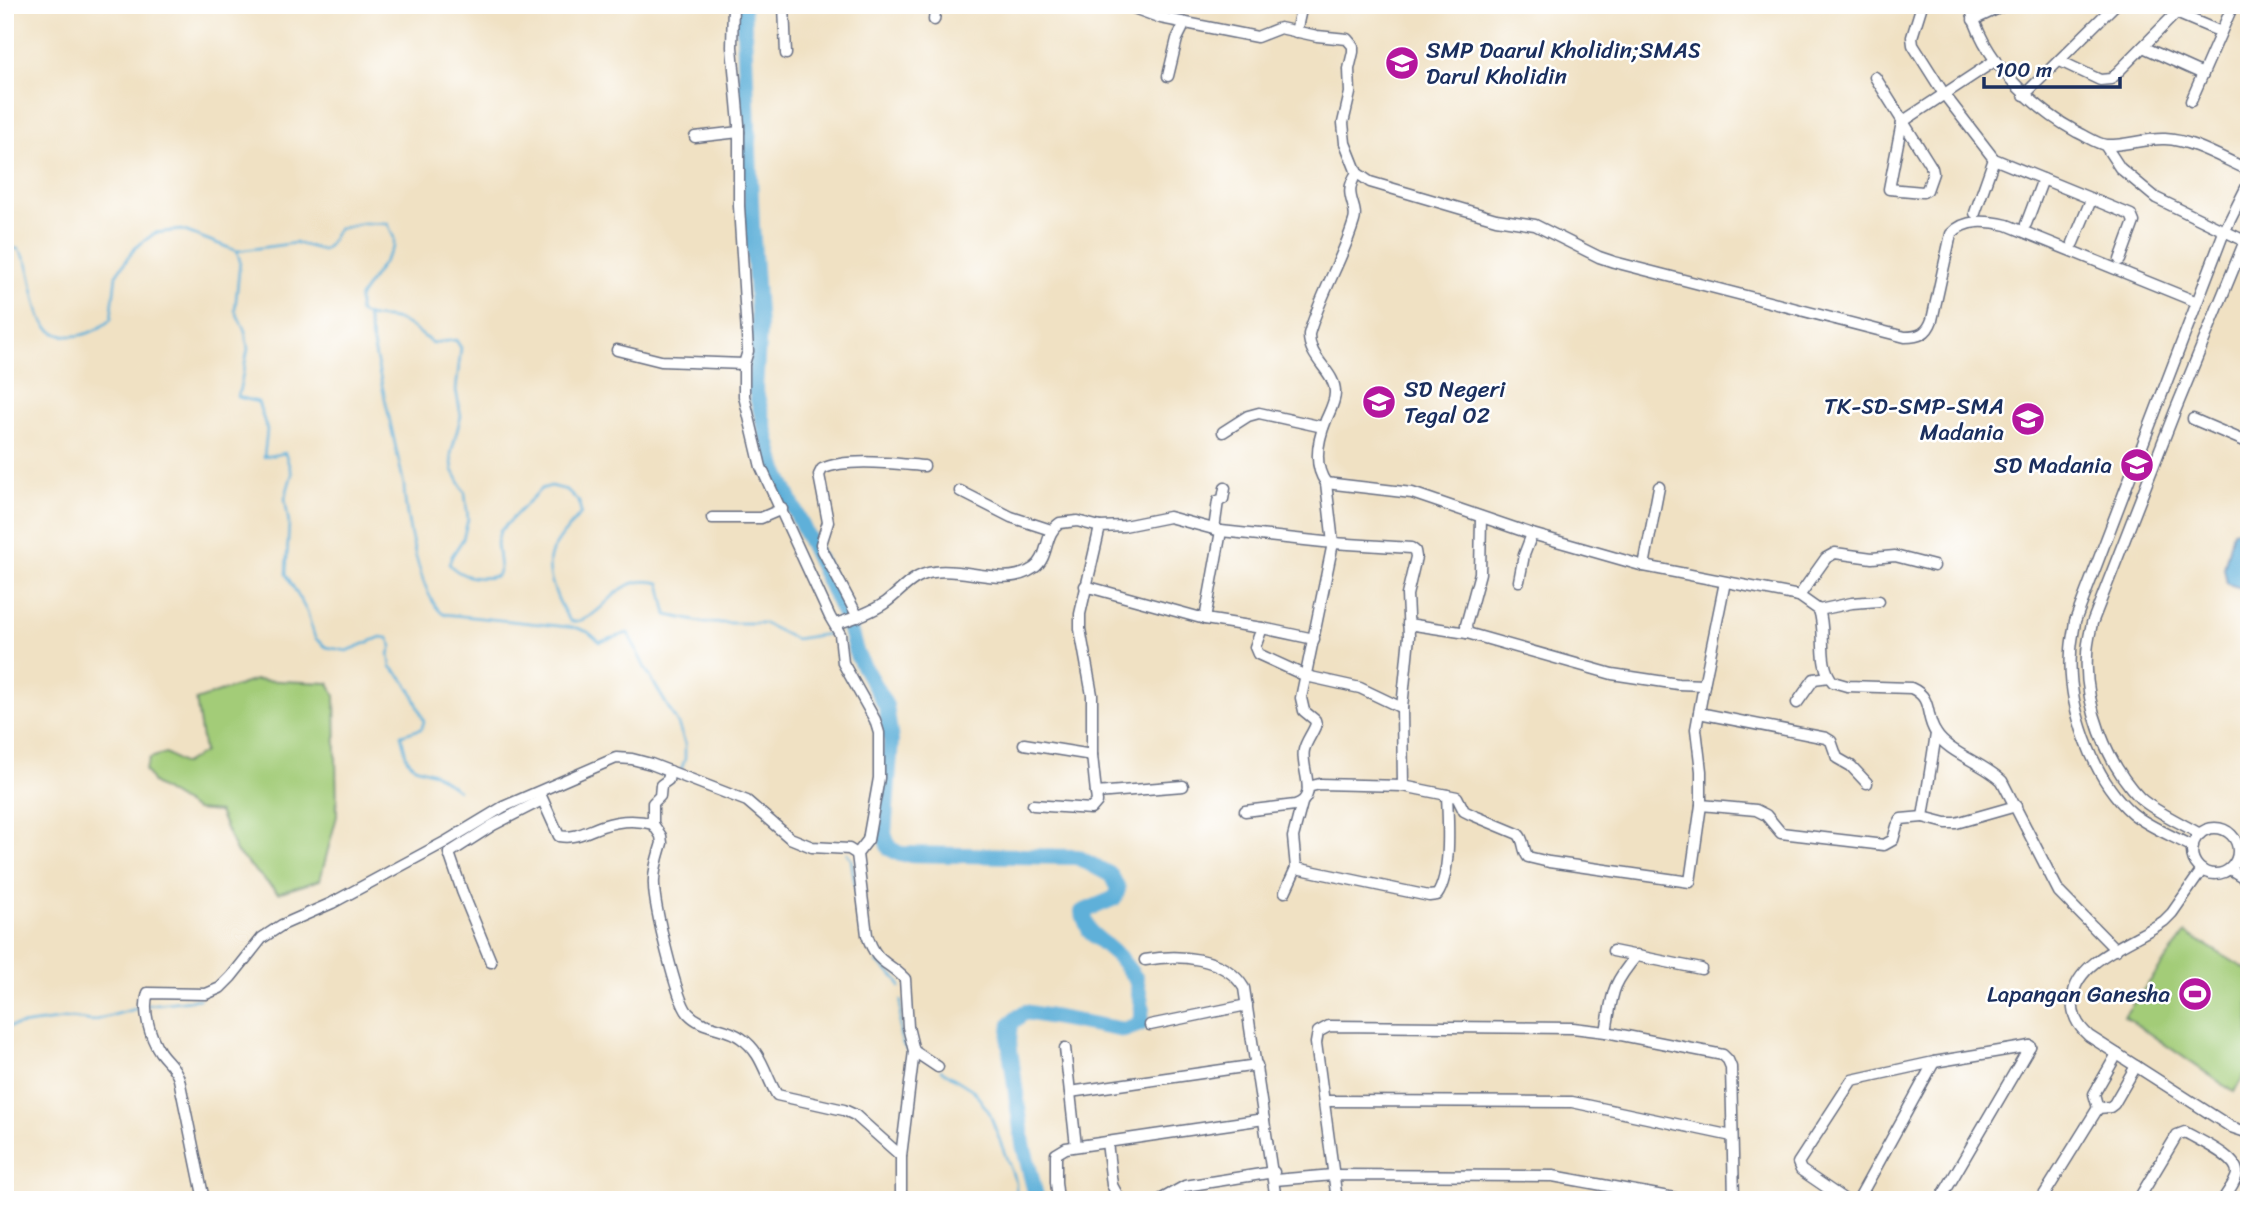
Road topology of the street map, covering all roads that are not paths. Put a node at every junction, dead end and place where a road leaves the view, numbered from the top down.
1 (733, 5) edge
2 (784, 5) edge
3 (936, 5) edge
4 (1125, 5) edge
5 (1166, 5) edge
6 (1302, 5) edge
7 (1922, 5) edge
8 (1970, 5) edge
9 (2005, 5) edge
10 (2115, 5) edge
11 (2233, 5) edge
12 (2180, 9) edge
13 (1161, 18) junction
14 (934, 20) dead end
15 (1973, 20) junction
16 (1185, 23) junction
17 (1296, 32) junction
18 (2221, 32) junction
19 (2143, 47) junction
20 (786, 54) dead end
21 (1996, 60) junction
22 (2060, 61) junction
23 (2203, 74) junction
24 (1168, 76) dead end
25 (1875, 77) dead end
26 (1944, 94) junction
27 (2024, 95) junction
28 (2191, 102) dead end
29 (1902, 122) junction
30 (739, 132) junction
31 (695, 137) dead end
32 (2105, 145) junction
33 (1994, 159) junction
34 (2249, 170) edge
35 (1357, 173) junction
36 (2043, 179) junction
37 (2249, 182) edge
38 (2091, 200) junction
39 (1975, 213) dead end
40 (2026, 224) dead end
41 (2224, 232) junction
42 (2247, 236) edge
43 (2073, 243) dead end
44 (2120, 260) dead end
45 (2197, 302) junction
46 (617, 350) dead end
47 (744, 365) junction
48 (2193, 419) dead end
49 (1323, 427) junction
50 (1223, 432) dead end
51 (2147, 432) junction
52 (2164, 440) junction
53 (2249, 443) edge
54 (924, 466) dead end
55 (1326, 483) junction
56 (1659, 487) dead end
57 (1225, 488) dead end
58 (960, 491) dead end
59 (782, 509) junction
60 (1481, 517) junction
61 (712, 518) dead end
62 (1100, 527) junction
63 (1051, 530) junction
64 (1218, 530) junction
65 (1532, 534) junction
66 (1333, 543) junction
67 (1644, 566) junction
68 (1934, 566) dead end
69 (1519, 581) dead end
70 (1725, 582) junction
71 (1085, 586) junction
72 (1799, 596) junction
73 (1879, 601) dead end
74 (1819, 610) junction
75 (858, 617) junction
76 (1205, 619) junction
77 (835, 624) junction
78 (1408, 624) junction
79 (1262, 628) junction
80 (1467, 633) junction
81 (1314, 639) junction
82 (1306, 676) junction
83 (1829, 677) junction
84 (1704, 685) junction
85 (1797, 703) dead end
86 (1402, 708) junction
87 (1699, 713) junction
88 (1936, 734) junction
89 (1024, 744) dead end
90 (1092, 755) junction
91 (669, 775) junction
92 (1867, 783) dead end
93 (1183, 786) dead end
94 (1403, 786) junction
95 (1308, 787) junction
96 (1096, 793) junction
97 (541, 796) junction
98 (1447, 796) junction
99 (1302, 803) junction
100 (1033, 805) dead end
101 (1701, 805) junction
102 (2017, 806) junction
103 (1245, 811) dead end
104 (1923, 817) junction
105 (653, 824) junction
106 (2200, 834) junction
107 (2193, 847) junction
108 (857, 854) junction
109 (2238, 856) junction
110 (2249, 863) edge
111 (1296, 868) junction
112 (2230, 869) junction
113 (2202, 870) junction
114 (2249, 881) edge
115 (1285, 892) dead end
116 (2116, 950) junction
117 (1613, 951) dead end
118 (1637, 955) junction
119 (1144, 960) dead end
120 (491, 962) dead end
121 (1701, 969) dead end
122 (1247, 1006) junction
123 (1150, 1025) dead end
124 (1606, 1032) junction
125 (1065, 1048) dead end
126 (913, 1054) junction
127 (2117, 1054) junction
128 (1934, 1062) junction
129 (1256, 1065) junction
130 (2136, 1066) junction
131 (938, 1067) dead end
132 (1070, 1092) junction
133 (1324, 1101) junction
134 (2098, 1108) junction
135 (1264, 1119) junction
136 (2249, 1133) edge
137 (1732, 1136) junction
138 (1107, 1142) junction
139 (1076, 1146) junction
140 (901, 1156) junction
141 (1333, 1175) junction
142 (1274, 1176) junction
143 (204, 1200) edge
144 (901, 1200) edge
145 (1058, 1200) edge
146 (1120, 1200) edge
147 (1160, 1200) edge
148 (1276, 1200) edge
149 (1337, 1200) edge
150 (1685, 1200) edge
151 (1734, 1200) edge
152 (1845, 1200) edge
153 (1858, 1200) edge
154 (1940, 1200) edge
155 (2041, 1200) edge
156 (2138, 1200) edge
157 (2223, 1200) edge

1 - 30 street
2 - 20 street
3 - 14 street
4 - 13 street
5 - 13 street
6 - 17 street
7 - 26 street
8 - 15 street
9 - 15 street
10 - 22 street
11 - 18 street
12 - 18 street
12 - 19 street
13 - 16 street
15 - 21 street
16 - 17 street
16 - 24 street
17 - 35 street
18 - 23 street
19 - 22 street
19 - 23 street
21 - 26 street
21 - 27 street
22 - 27 street
23 - 28 street
25 - 29 street
26 - 29 street
26 - 33 street
27 - 32 street
29 - 29 street
30 - 31 street
30 - 47 street
32 - 34 street
32 - 41 street
33 - 36 street
33 - 39 street
35 - 45 street
35 - 49 street
36 - 38 street
36 - 40 street
37 - 41 street
38 - 43 street
38 - 44 street
41 - 42 street
41 - 45 street
42 - 52 street
45 - 51 street
46 - 47 street
47 - 59 street
48 - 53 street
49 - 50 street
49 - 55 street
51 - 52 street
51 - 107 street
52 - 106 street
54 - 75 street
55 - 60 street
55 - 66 street
56 - 67 street
57 - 64 street
58 - 63 street
59 - 61 street
59 - 77 street
60 - 65 street
60 - 80 street
62 - 63 street
62 - 64 street
62 - 71 street
63 - 75 street
64 - 66 street
64 - 76 street
65 - 67 street
65 - 69 street
66 - 78 street
66 - 81 street
67 - 70 street
68 - 72 street
70 - 72 street
70 - 84 street
71 - 76 street
71 - 90 street
72 - 74 street
73 - 74 street
74 - 83 street
75 - 77 street
76 - 79 street
77 - 108 street
78 - 80 street
78 - 86 street
79 - 81 street
79 - 82 street
80 - 84 street
81 - 82 street
82 - 86 street
82 - 95 street
83 - 85 street
83 - 88 street
84 - 87 street
86 - 94 street
87 - 92 street
87 - 101 street
88 - 102 street
88 - 104 street
89 - 90 street
90 - 96 street
91 - 97 street
91 - 105 street
91 - 108 street
93 - 96 street
94 - 95 street
94 - 98 street
95 - 99 street
96 - 100 street
97 - 105 street
97 - 120 street
97 - 143 street
98 - 101 street
98 - 111 street
99 - 103 street
99 - 111 street
101 - 104 street
102 - 104 street
102 - 116 street
105 - 140 street
106 - 107 street
106 - 109 street
107 - 113 street
108 - 126 street
109 - 110 street
109 - 112 street
111 - 115 street
112 - 113 street
112 - 114 street
113 - 116 street
116 - 127 street
117 - 118 street
118 - 121 street
118 - 124 street
119 - 122 street
122 - 123 street
122 - 129 street
124 - 133 street
124 - 137 street
125 - 132 street
126 - 131 street
126 - 140 street
127 - 130 street
127 - 134 street
128 - 152 street
128 - 153 street
128 - 154 street
129 - 132 street
129 - 135 street
130 - 134 street
130 - 136 street
132 - 139 street
133 - 137 street
133 - 141 street
134 - 155 street
135 - 138 street
135 - 142 street
137 - 151 street
138 - 139 street
138 - 146 street
139 - 145 street
140 - 144 street
141 - 142 street
141 - 149 street
141 - 150 street
142 - 147 street
142 - 148 street
156 - 157 street

